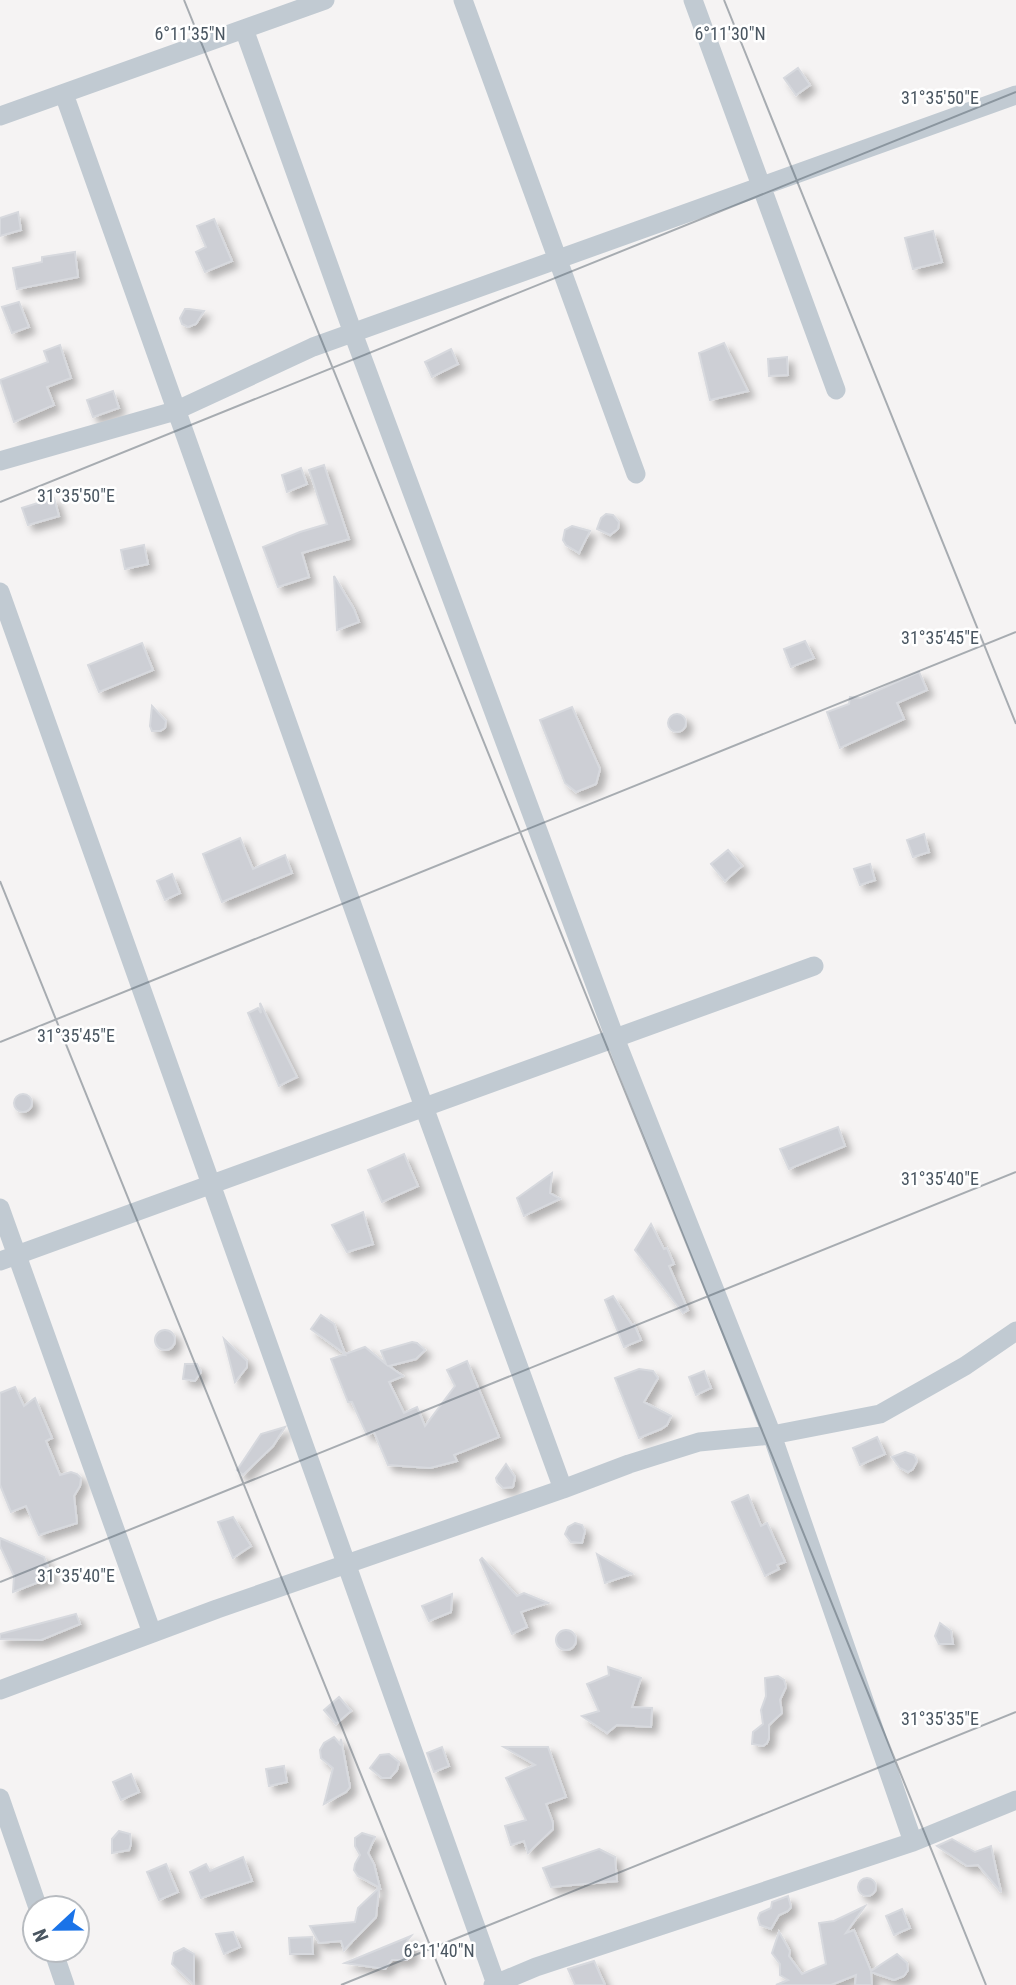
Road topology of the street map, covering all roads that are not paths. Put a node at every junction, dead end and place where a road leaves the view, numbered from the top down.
1 (325, 0) edge
2 (463, 0) edge
3 (693, 0) edge
4 (244, 29) junction
5 (64, 94) junction
6 (1016, 95) edge
7 (0, 116) edge
8 (761, 187) junction
9 (557, 259) junction
10 (354, 333) junction
11 (836, 390) dead end
12 (175, 411) junction
13 (0, 461) edge
14 (636, 474) dead end
15 (0, 592) edge
16 (814, 966) dead end
17 (615, 1038) junction
18 (424, 1107) junction
19 (210, 1185) junction
20 (0, 1208) edge
21 (9, 1258) edge
22 (1016, 1331) edge
23 (772, 1434) junction
24 (563, 1489) junction
25 (345, 1564) junction
26 (152, 1633) junction
27 (0, 1690) edge
28 (0, 1798) edge
29 (1016, 1800) edge
30 (913, 1842) junction
31 (33, 1894) edge
32 (58, 1964) edge
33 (495, 1984) edge
34 (65, 1985) edge

1 - 4 street
2 - 9 street
3 - 8 street
4 - 5 street
4 - 10 street
5 - 7 street
5 - 12 street
6 - 8 street
8 - 9 street
8 - 11 street
9 - 10 street
9 - 14 street
10 - 12 street
10 - 17 street
12 - 13 street
12 - 18 street
15 - 19 street
16 - 17 street
17 - 18 street
17 - 23 street
18 - 19 street
18 - 24 street
19 - 21 street
19 - 25 street
20 - 21 street
21 - 26 street
22 - 23 street
23 - 24 street
23 - 30 street
24 - 25 street
25 - 26 street
25 - 33 street
26 - 27 street
28 - 31 street
29 - 30 street
30 - 33 street
32 - 34 street

